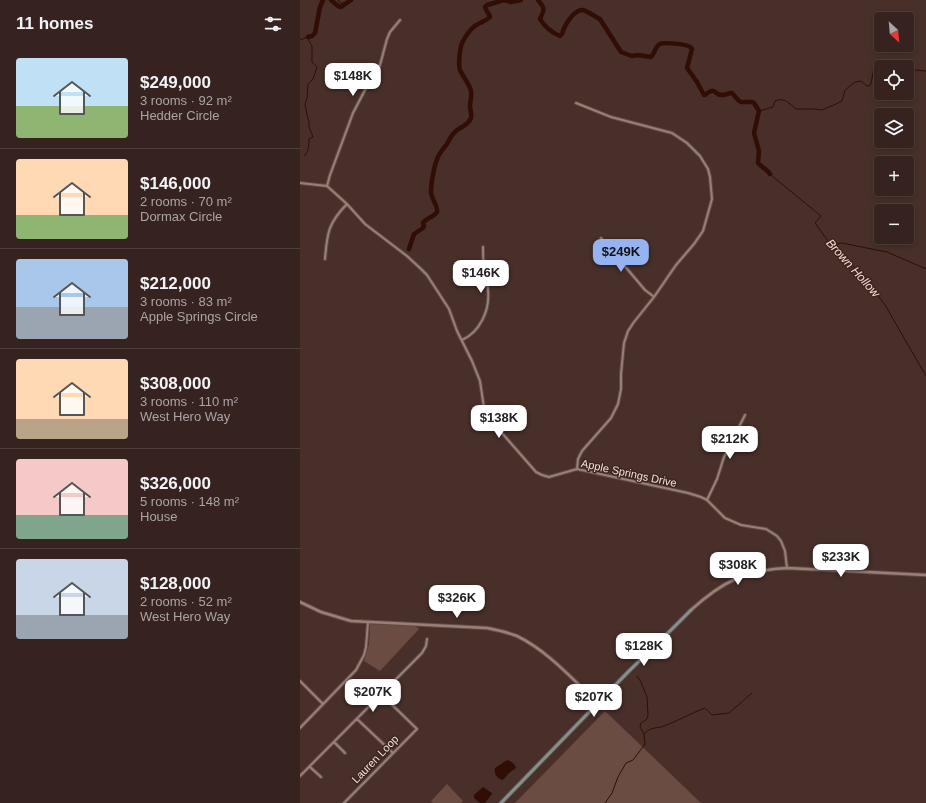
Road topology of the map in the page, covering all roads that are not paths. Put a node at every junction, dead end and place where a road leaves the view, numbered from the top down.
1 (400, 20) dead end
2 (576, 103) dead end
3 (300, 183) edge
4 (326, 186) junction
5 (346, 204) junction
6 (601, 238) dead end
7 (483, 248) dead end
8 (325, 259) dead end
9 (654, 297) junction
10 (462, 340) junction
11 (745, 415) dead end
12 (577, 469) junction
13 (707, 500) junction
14 (787, 568) junction
15 (926, 575) edge
16 (300, 602) edge
17 (691, 610) joint
18 (368, 622) junction
19 (427, 639) dead end
20 (300, 681) edge
21 (381, 694) junction
22 (598, 703) junction
23 (324, 704) junction
24 (357, 719) junction
25 (300, 728) edge
26 (334, 742) junction
27 (345, 753) dead end
28 (393, 753) junction
29 (310, 766) junction
30 (300, 776) edge
31 (321, 777) dead end
32 (344, 803) edge
33 (501, 803) edge

1 - 4 street
2 - 9 street
3 - 4 street
4 - 5 street, Apple Springs Drive
5 - 8 street
5 - 10 street, Apple Springs Drive
6 - 9 street
7 - 10 street
9 - 12 street
10 - 12 street, Apple Springs Drive
11 - 13 street
12 - 13 street, Apple Springs Drive
13 - 14 street, Apple Springs Drive
14 - 15 street
14 - 17 street
16 - 18 street
17 - 22 main road
18 - 22 street
18 - 23 street
19 - 21 street
20 - 23 street
21 - 24 street
21 - 28 street, Lauren Loop
22 - 33 main road
23 - 25 street
24 - 26 street
24 - 28 street
26 - 27 street
26 - 29 street
28 - 32 street, Lauren Loop
29 - 30 street
29 - 31 street

